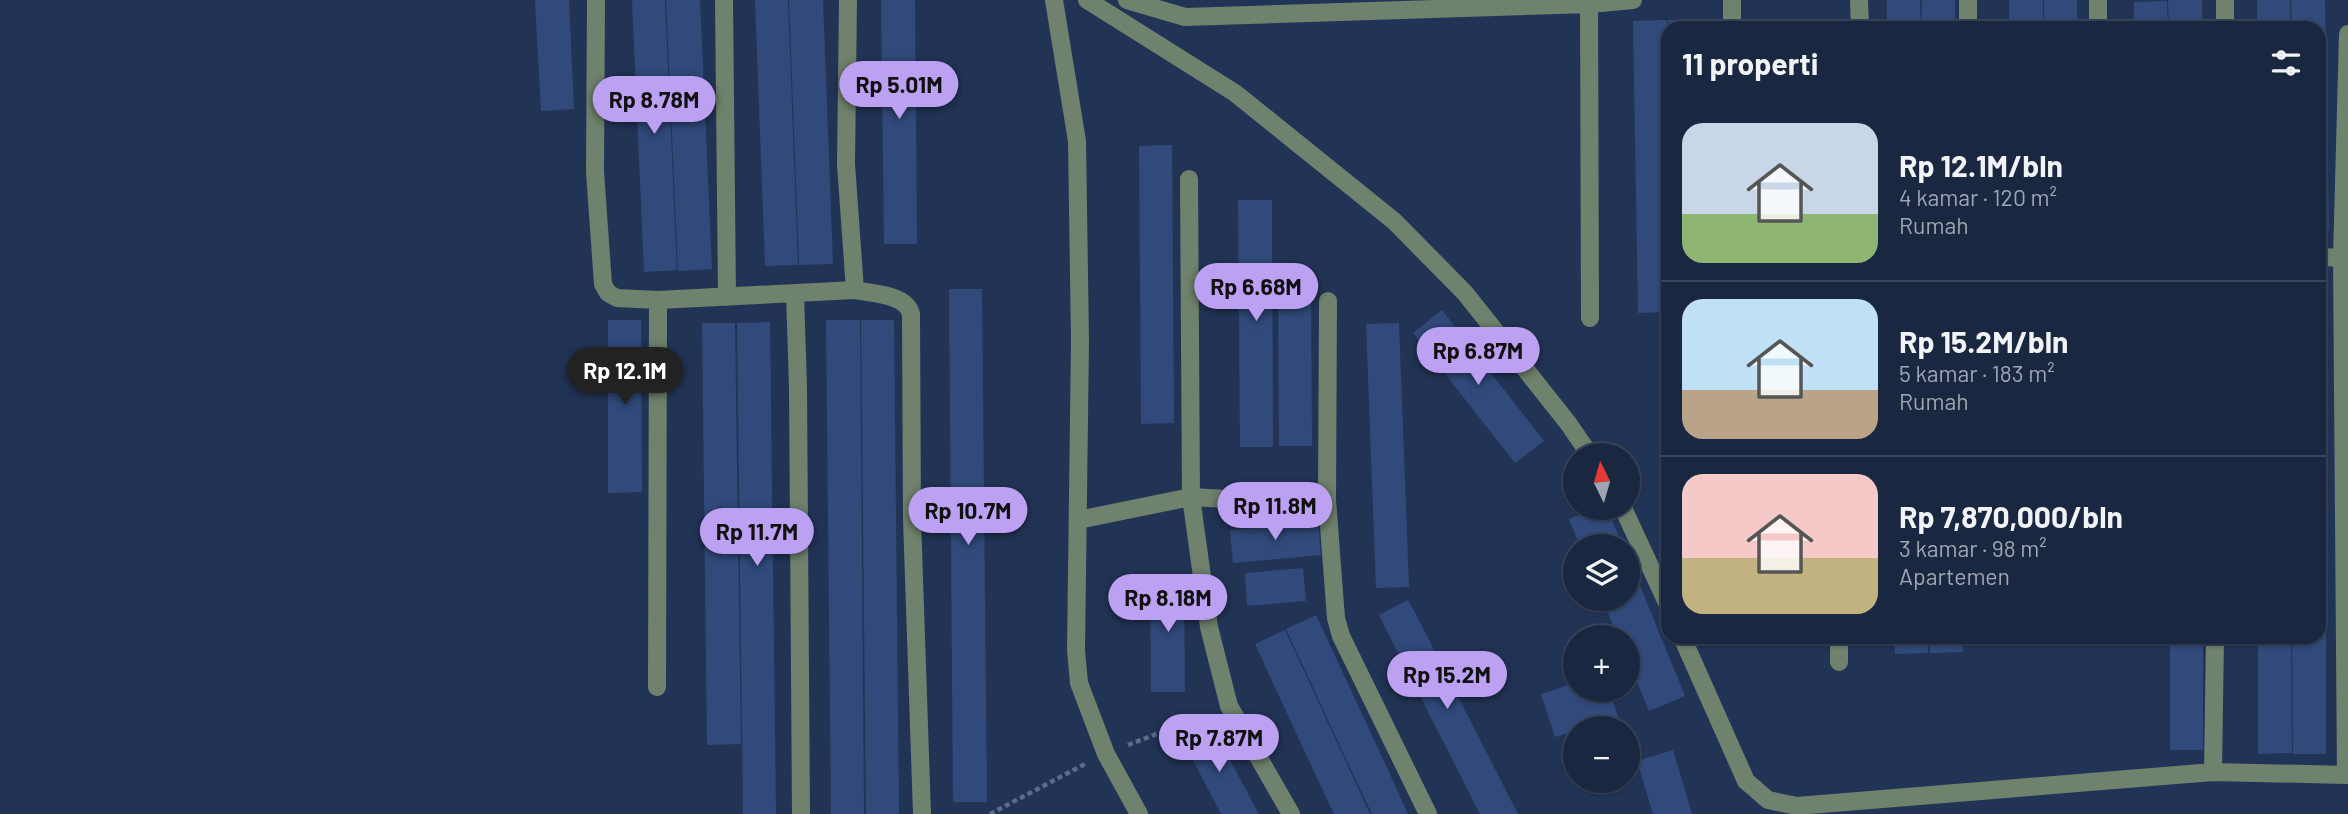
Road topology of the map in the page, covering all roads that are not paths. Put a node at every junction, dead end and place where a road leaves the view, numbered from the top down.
1 (596, 0) edge
2 (724, 0) edge
3 (848, 0) edge
4 (1054, 0) edge
5 (1087, 0) edge
6 (1127, 0) edge
7 (1633, 0) edge
8 (1732, 0) edge
9 (1859, 0) edge
10 (1968, 0) edge
11 (2098, 0) edge
12 (2225, 0) edge
13 (1590, 2) edge
14 (1732, 21) edge
15 (1860, 21) edge
16 (1968, 21) edge
17 (2098, 21) edge
18 (2225, 21) edge
19 (2348, 34) edge
20 (1189, 179) dead end
21 (2326, 257) edge
22 (2345, 258) edge
23 (855, 290) junction
24 (795, 293) junction
25 (727, 297) junction
26 (657, 300) junction
27 (1328, 301) dead end
28 (1590, 318) dead end
29 (1582, 443) edge
30 (1191, 497) junction
31 (1326, 500) junction
32 (1078, 520) junction
33 (1629, 520) edge
34 (1661, 590) edge
35 (1685, 644) edge
36 (1839, 644) edge
37 (2216, 644) edge
38 (1839, 662) dead end
39 (657, 687) dead end
40 (2213, 772) junction
41 (2347, 775) edge
42 (801, 814) edge
43 (922, 814) edge
44 (1139, 814) edge
45 (1291, 814) edge
46 (1428, 814) edge

1 - 26 street
2 - 25 street
3 - 23 street
4 - 32 street
5 - 29 street
6 - 13 street
7 - 13 street
8 - 14 street
9 - 15 street
10 - 16 street
11 - 17 street
12 - 18 street
13 - 28 street
19 - 22 street
20 - 30 street
21 - 22 street
22 - 41 street
23 - 24 street
23 - 43 street
24 - 25 street
24 - 42 street
25 - 26 street
26 - 39 street
27 - 31 street
30 - 31 street
30 - 32 street
30 - 45 street
31 - 46 street
32 - 44 street
33 - 34 street
35 - 40 street
36 - 38 street
37 - 40 street
40 - 41 street

